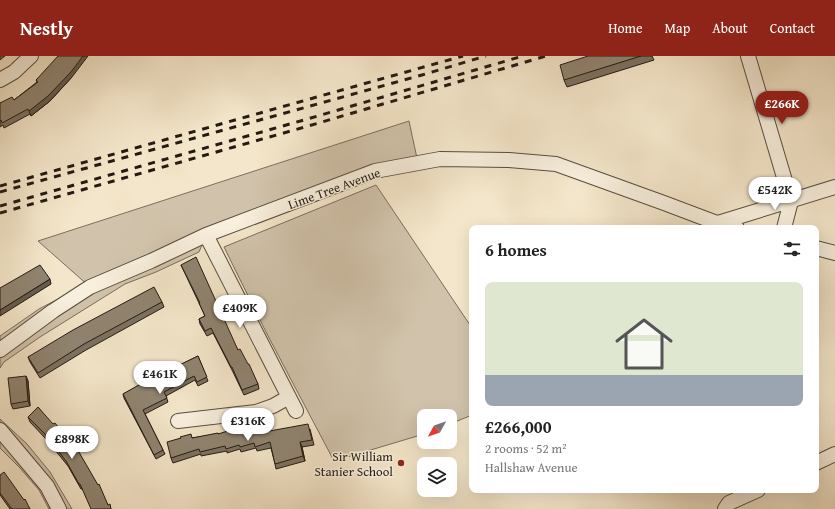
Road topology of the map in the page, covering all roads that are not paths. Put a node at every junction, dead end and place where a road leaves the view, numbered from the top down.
1 (31, 56) edge
2 (748, 56) edge
3 (0, 80) edge
4 (835, 187) edge
5 (791, 201) junction
6 (717, 223) junction
7 (725, 225) edge
8 (785, 225) edge
9 (206, 235) junction
10 (819, 249) edge
11 (835, 253) edge
12 (0, 350) edge
13 (289, 397) junction
14 (296, 411) dead end
15 (178, 421) dead end
16 (0, 430) edge
17 (835, 454) edge
18 (819, 462) edge
19 (751, 493) edge
20 (59, 509) edge
21 (725, 509) edge

1 - 3 street
2 - 5 street
4 - 5 street
5 - 6 street
5 - 8 street
6 - 7 street, Lime Tree Avenue
6 - 9 street, Lime Tree Avenue
9 - 12 street, Lime Tree Avenue
9 - 13 street
10 - 11 street
13 - 14 street
13 - 15 street
16 - 20 street
17 - 18 street
19 - 21 street

